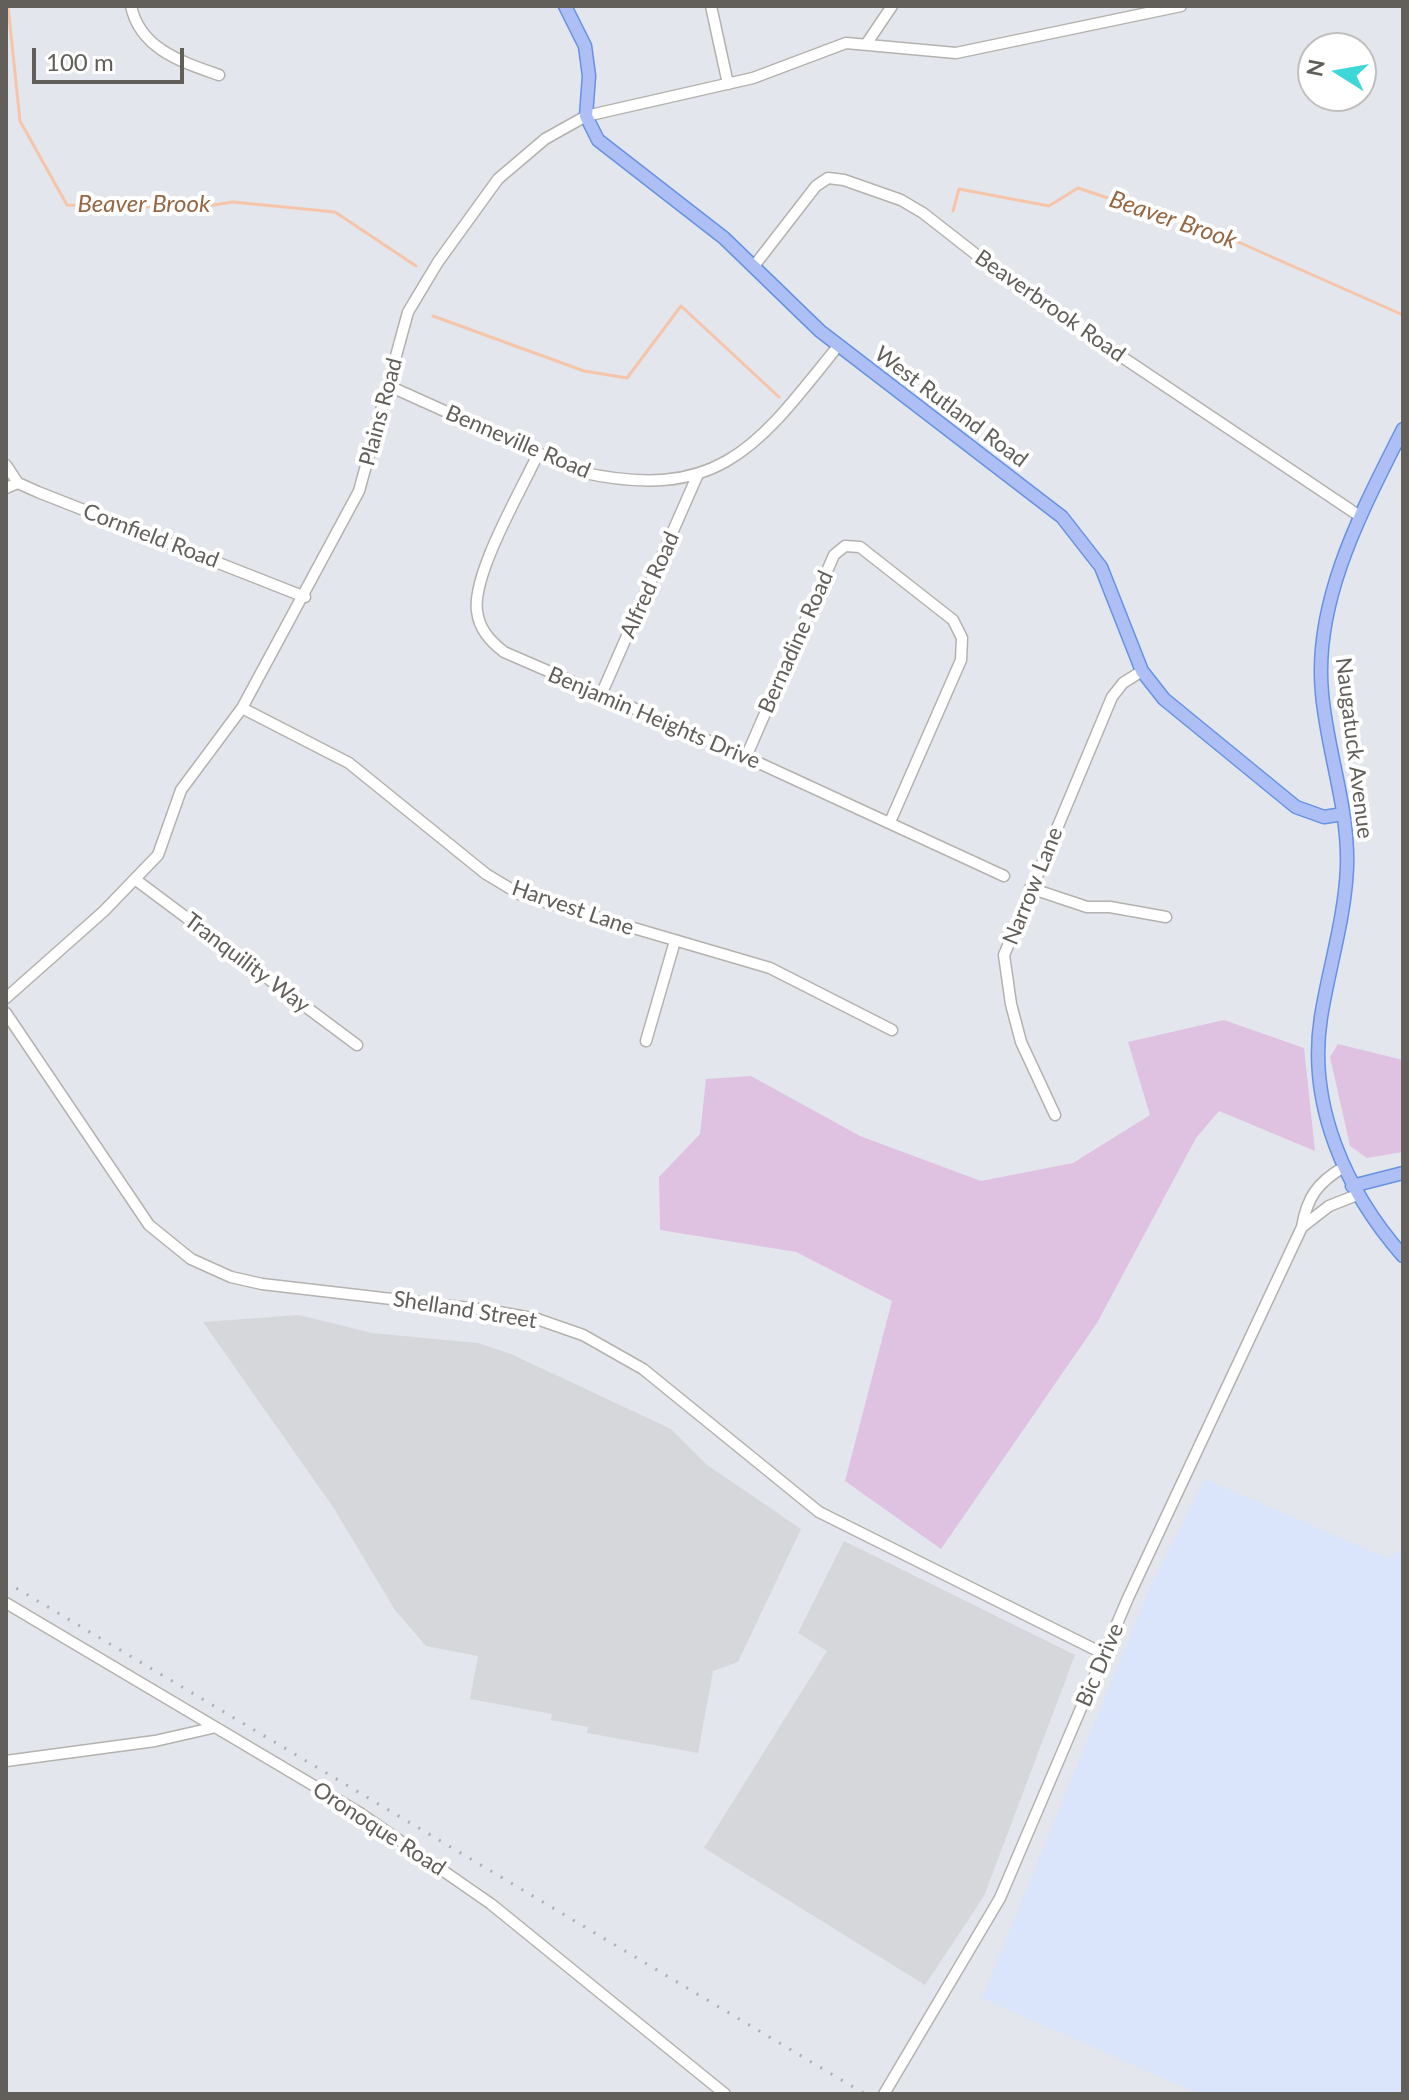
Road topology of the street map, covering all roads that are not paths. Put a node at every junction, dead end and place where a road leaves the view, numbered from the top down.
1 (131, 6) edge
2 (565, 6) edge
3 (711, 6) edge
4 (892, 6) edge
5 (1181, 6) edge
6 (867, 43) junction
7 (219, 75) dead end
8 (728, 84) junction
9 (586, 116) junction
10 (754, 266) junction
11 (838, 346) junction
12 (389, 386) junction
13 (1403, 429) edge
14 (538, 454) junction
15 (6, 465) edge
16 (698, 474) junction
17 (18, 483) junction
18 (6, 488) edge
19 (1361, 517) junction
20 (305, 597) junction
21 (1142, 671) junction
22 (601, 695) junction
23 (242, 708) junction
24 (746, 757) junction
25 (1343, 814) junction
26 (890, 822) junction
27 (1004, 876) dead end
28 (136, 880) junction
29 (1030, 888) junction
30 (1166, 917) dead end
31 (675, 941) junction
32 (6, 998) edge
33 (6, 1013) edge
34 (892, 1030) dead end
35 (646, 1041) dead end
36 (357, 1045) dead end
37 (1055, 1115) dead end
38 (1344, 1167) junction
39 (1403, 1173) edge
40 (1355, 1190) junction
41 (1302, 1227) junction
42 (1403, 1256) edge
43 (6, 1603) edge
44 (1104, 1654) junction
45 (212, 1728) junction
46 (6, 1761) edge
47 (725, 2094) edge
48 (884, 2094) edge

1 - 7 street
2 - 9 main road
3 - 8 street
4 - 6 street
5 - 6 street, Plains Road
6 - 8 street, Plains Road
8 - 9 street, Plains Road
9 - 10 main road, West Rutland Road
9 - 12 street, Plains Road
10 - 11 main road, West Rutland Road
10 - 19 street, Beaverbrook Road
11 - 16 street, Benneville Road
11 - 21 main road, West Rutland Road
12 - 14 street, Benneville Road
12 - 20 street, Plains Road
13 - 19 main road, Naugatuck Avenue
14 - 16 street, Benneville Road
14 - 22 street, Benjamin Heights Drive
15 - 17 street
16 - 22 street, Alfred Road
17 - 18 street
17 - 20 street, Cornfield Road
19 - 25 main road, Naugatuck Avenue
20 - 23 street, Plains Road
21 - 25 main road, West Rutland Road
21 - 29 street, Narrow Lane
22 - 24 street, Benjamin Heights Drive
23 - 28 street, Plains Road
23 - 31 street, Harvest Lane
24 - 26 street, Benjamin Heights Drive
24 - 26 street, Bernadine Road
25 - 38 main road, Naugatuck Avenue
26 - 27 street, Benjamin Heights Drive
28 - 32 street, Plains Road
28 - 36 street, Tranquility Way
29 - 30 street
29 - 37 street, Narrow Lane
31 - 34 street, Harvest Lane
31 - 35 street
33 - 44 street, Shelland Street
38 - 40 main road, Naugatuck Avenue
38 - 41 street, Bic Drive
39 - 40 main road
40 - 41 street, Bic Drive
40 - 42 main road, Naugatuck Avenue
41 - 44 street, Bic Drive
43 - 45 street, Oronoque Road
44 - 48 street, Bic Drive
45 - 46 street
45 - 47 street, Oronoque Road

